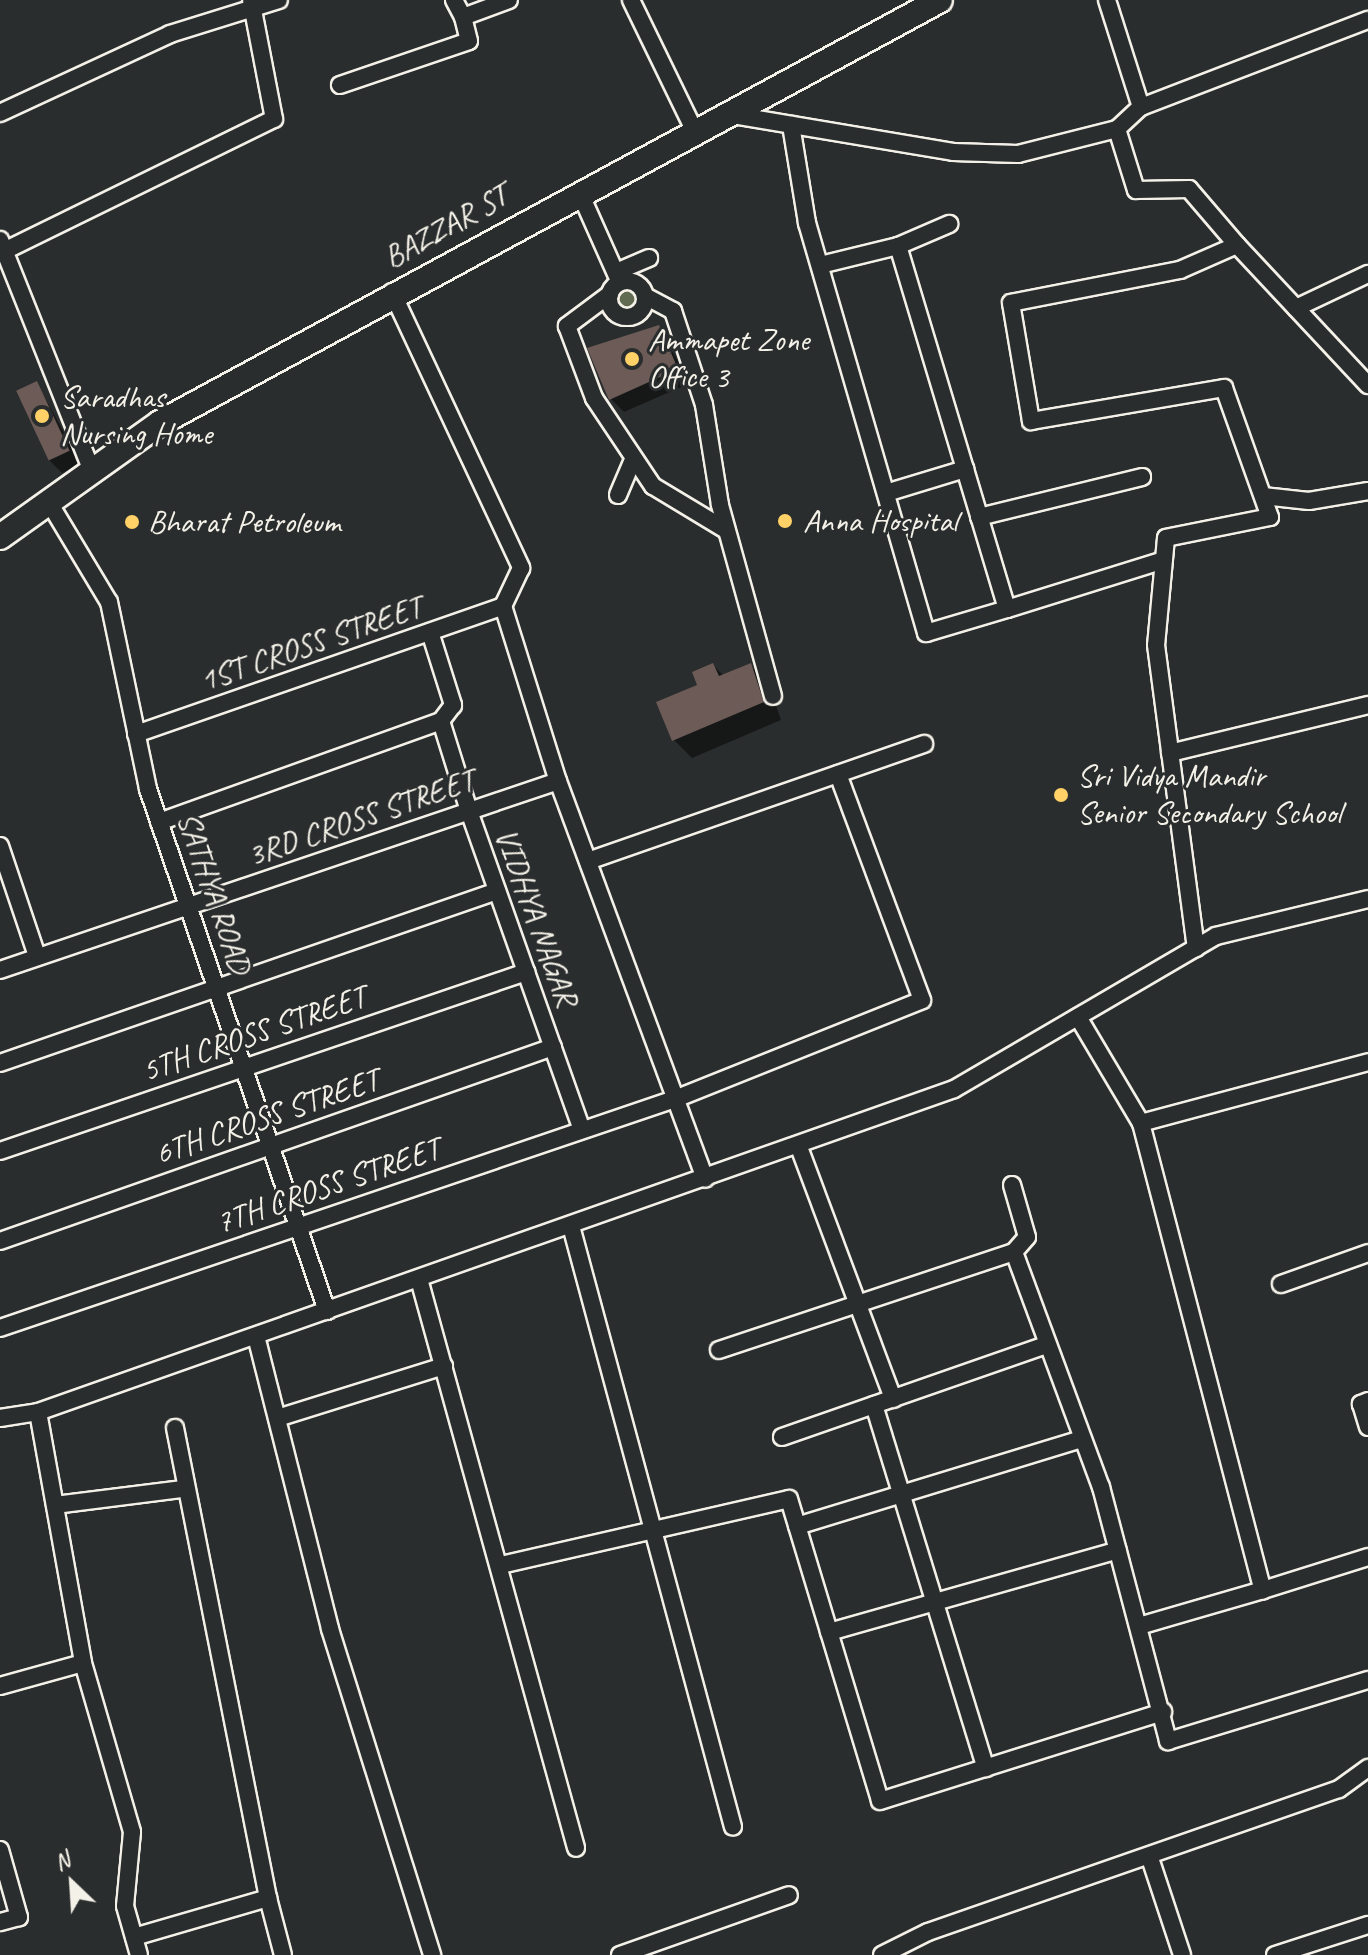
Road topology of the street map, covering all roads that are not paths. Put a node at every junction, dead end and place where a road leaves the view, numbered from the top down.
1 (279, 0) edge
2 (454, 0) edge
3 (509, 0) edge
4 (631, 0) edge
5 (940, 0) edge
6 (1107, 0) edge
7 (252, 4) edge
8 (463, 17) junction
9 (1368, 20) edge
10 (340, 85) dead end
11 (1141, 107) junction
12 (0, 113) edge
13 (733, 115) junction
14 (791, 125) junction
15 (1117, 129) junction
16 (697, 136) junction
17 (580, 193) junction
18 (949, 224) dead end
19 (1237, 245) junction
20 (898, 246) junction
21 (1, 248) edge
22 (649, 258) dead end
23 (820, 265) junction
24 (1368, 274) edge
25 (615, 283) junction
26 (392, 293) junction
27 (645, 296) junction
28 (1296, 308) junction
29 (1368, 385) edge
30 (632, 462) junction
31 (91, 469) junction
32 (965, 469) junction
33 (1142, 477) dead end
34 (1368, 491) edge
35 (886, 493) junction
36 (618, 495) dead end
37 (1263, 496) junction
38 (47, 499) junction
39 (979, 517) junction
40 (726, 530) junction
41 (0, 537) edge
42 (1164, 560) junction
43 (503, 606) junction
44 (1007, 609) junction
45 (430, 632) junction
46 (773, 696) dead end
47 (1368, 705) edge
48 (441, 721) junction
49 (136, 734) junction
50 (924, 744) dead end
51 (1170, 753) junction
52 (838, 774) junction
53 (558, 781) junction
54 (469, 811) junction
55 (159, 822) junction
56 (0, 846) edge
57 (588, 861) junction
58 (497, 891) junction
59 (1368, 899) edge
60 (189, 905) junction
61 (1196, 948) junction
62 (37, 956) junction
63 (0, 970) edge
64 (526, 972) junction
65 (217, 988) junction
66 (1078, 1017) junction
67 (553, 1047) junction
68 (1368, 1062) edge
69 (0, 1063) edge
70 (244, 1066) junction
71 (675, 1099) junction
72 (1141, 1123) junction
73 (582, 1130) junction
74 (270, 1145) junction
75 (799, 1147) junction
76 (0, 1151) edge
77 (705, 1179) junction
78 (1012, 1185) dead end
79 (298, 1225) junction
80 (571, 1226) junction
81 (0, 1241) edge
82 (1014, 1252) junction
83 (1368, 1253) edge
84 (419, 1279) junction
85 (1281, 1284) dead end
86 (861, 1303) junction
87 (327, 1311) junction
88 (0, 1328) edge
89 (256, 1336) junction
90 (1046, 1345) junction
91 (719, 1350) dead end
92 (444, 1366) junction
93 (893, 1399) junction
94 (1368, 1401) edge
95 (874, 1405) junction
96 (38, 1412) junction
97 (0, 1418) edge
98 (277, 1418) junction
99 (1368, 1427) edge
100 (175, 1428) dead end
101 (782, 1437) dead end
102 (1082, 1439) junction
103 (181, 1489) junction
104 (901, 1493) junction
105 (55, 1505) junction
106 (797, 1526) junction
107 (653, 1532) junction
108 (1118, 1550) junction
109 (1368, 1557) edge
110 (501, 1565) junction
111 (1263, 1590) junction
112 (935, 1603) junction
113 (1139, 1626) junction
114 (829, 1632) junction
115 (83, 1663) junction
116 (1368, 1680) edge
117 (0, 1686) edge
118 (1163, 1712) junction
119 (986, 1768) junction
120 (1368, 1768) edge
121 (733, 1827) dead end
122 (576, 1848) dead end
123 (0, 1850) edge
124 (1150, 1858) junction
125 (789, 1895) dead end
126 (268, 1898) junction
127 (0, 1922) edge
128 (1368, 1925) edge
129 (134, 1937) junction
130 (139, 1955) edge
131 (283, 1955) edge
132 (432, 1955) edge
133 (620, 1955) edge
134 (882, 1955) edge
135 (1182, 1955) edge
136 (1275, 1955) edge

1 - 7 street
2 - 8 street
3 - 8 street
4 - 16 street
5 - 13 main road, BAZZAR ST
6 - 11 street
7 - 12 street
7 - 21 street
8 - 10 street
9 - 11 street
11 - 15 street
13 - 14 street
13 - 16 main road, BAZZAR ST
14 - 15 street
14 - 23 street
15 - 19 street
16 - 17 main road, BAZZAR ST
17 - 25 street
17 - 26 main road, BAZZAR ST
18 - 20 street
19 - 28 street
19 - 37 street
20 - 23 street
20 - 32 street
21 - 31 street
22 - 25 street
23 - 35 street
24 - 28 street
25 - 27 street
25 - 27 street
25 - 30 street
26 - 31 main road, BAZZAR ST
26 - 43 street
27 - 40 street
28 - 29 street
30 - 36 street
30 - 40 street
31 - 38 main road, BAZZAR ST
32 - 35 street
32 - 39 street
33 - 39 street
34 - 37 street
35 - 44 street
37 - 42 street
38 - 41 main road, BAZZAR ST
38 - 49 street, SATHYA ROAD
39 - 44 street
40 - 46 street
42 - 44 street
42 - 51 street
43 - 45 street, 1ST CROSS STREET
43 - 53 street
45 - 48 street, VIDHYA NAGAR
45 - 49 street, 1ST CROSS STREET
47 - 51 street
48 - 54 street, VIDHYA NAGAR
48 - 55 street
49 - 55 street, SATHYA ROAD
50 - 52 street
51 - 61 street
52 - 57 street
52 - 71 street, 7TH CROSS STREET
53 - 54 street, 3RD CROSS STREET
53 - 57 street
54 - 58 street, VIDHYA NAGAR
54 - 60 street, 3RD CROSS STREET
55 - 60 street, SATHYA ROAD
56 - 62 street
57 - 71 street
58 - 64 street, VIDHYA NAGAR
58 - 65 street
59 - 61 street
60 - 62 street, 3RD CROSS STREET
60 - 65 street, SATHYA ROAD
61 - 66 street
62 - 63 street, 3RD CROSS STREET
64 - 67 street, VIDHYA NAGAR
64 - 70 street, 5TH CROSS STREET
65 - 69 street
65 - 70 street, SATHYA ROAD
66 - 72 street
66 - 75 street
67 - 73 street, VIDHYA NAGAR
67 - 74 street, 6TH CROSS STREET
68 - 72 street
70 - 74 street, SATHYA ROAD
70 - 76 street, 5TH CROSS STREET
71 - 73 street, 7TH CROSS STREET
71 - 77 street
72 - 111 street
73 - 79 street, 7TH CROSS STREET
74 - 79 street, SATHYA ROAD
74 - 81 street, 6TH CROSS STREET
75 - 77 street
75 - 86 street
77 - 80 street
78 - 82 street
79 - 87 street, SATHYA ROAD
79 - 88 street, 7TH CROSS STREET
80 - 84 street
80 - 107 street
82 - 86 street
82 - 90 street
83 - 85 street
84 - 87 street
84 - 92 street
86 - 91 street
86 - 93 street
87 - 89 street
89 - 96 street
89 - 98 street
90 - 93 street
90 - 102 street
92 - 98 street
92 - 110 street
93 - 95 street
94 - 99 street
95 - 101 street
95 - 104 street
96 - 97 street
96 - 105 street
98 - 132 street
100 - 103 street
102 - 104 street
102 - 108 street
103 - 105 street
103 - 126 street
104 - 106 street
104 - 112 street
105 - 115 street
106 - 107 street
106 - 114 street
107 - 110 street
107 - 121 street
108 - 112 street
108 - 113 street
109 - 111 street
110 - 122 street
111 - 113 street
112 - 114 street
112 - 119 street
113 - 118 street
114 - 119 street
115 - 117 street
115 - 129 street
116 - 118 street
118 - 119 street
120 - 124 street
123 - 127 street
124 - 134 street
124 - 135 street
125 - 133 street
126 - 129 street
126 - 131 street
128 - 136 street
129 - 130 street

